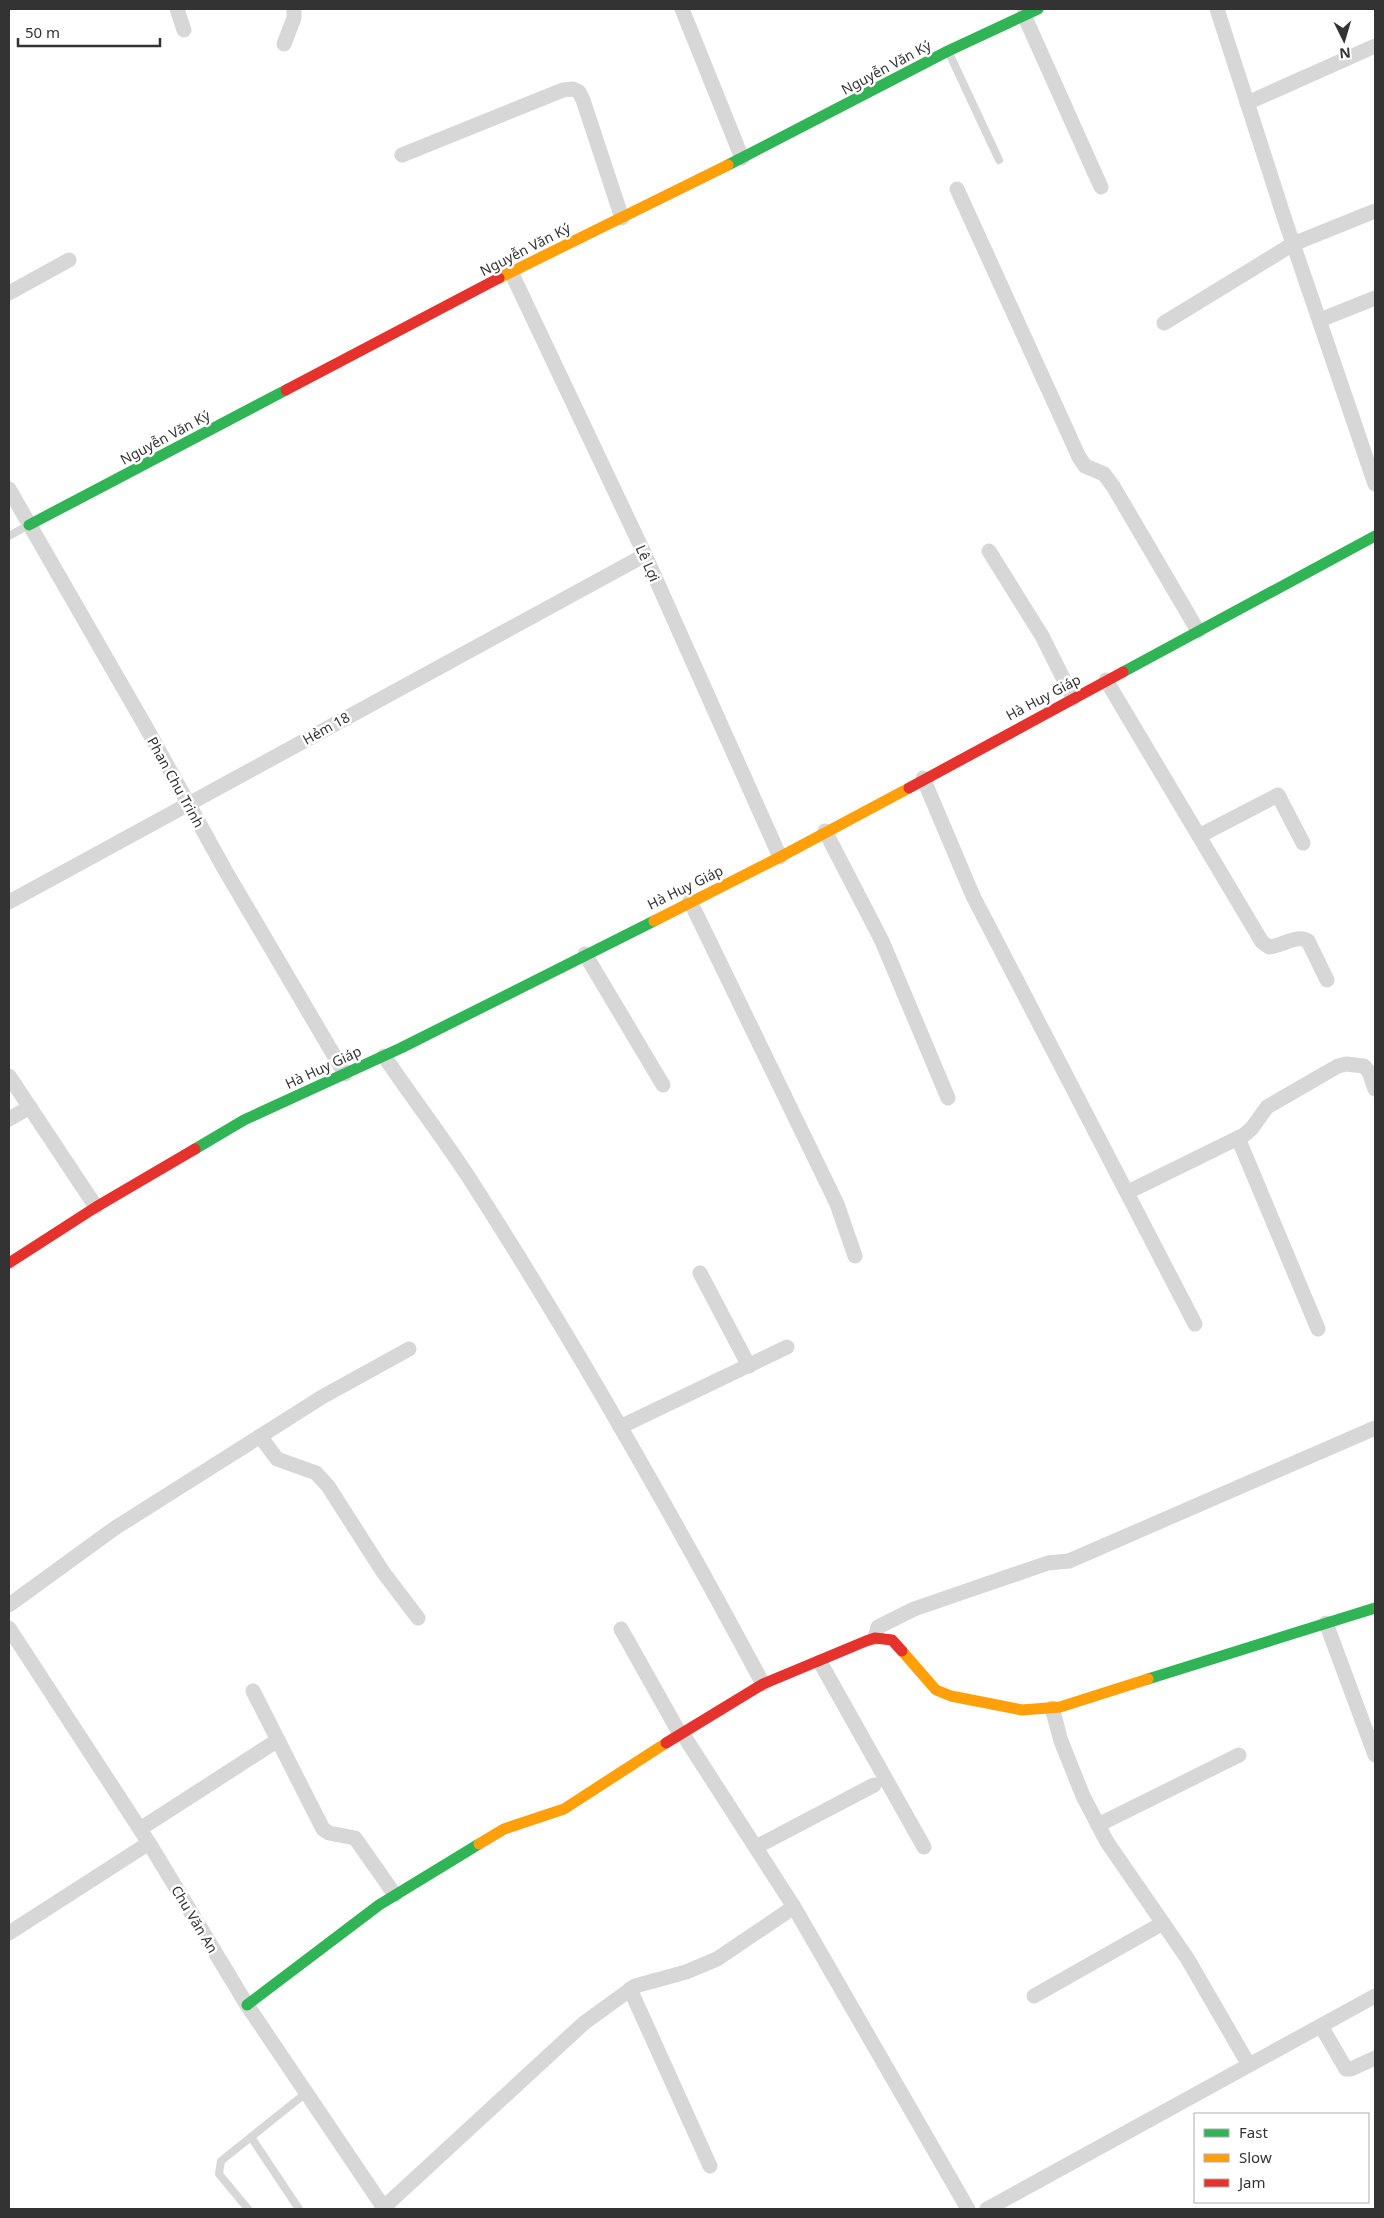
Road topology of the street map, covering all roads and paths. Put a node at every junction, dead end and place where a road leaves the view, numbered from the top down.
1 (177, 9) edge
2 (294, 9) edge
3 (682, 9) edge
4 (1038, 9) edge
5 (1217, 9) edge
6 (1024, 15) junction
7 (184, 30) dead end
8 (284, 44) dead end
9 (1375, 46) edge
10 (948, 51) junction
11 (1247, 102) junction
12 (402, 155) dead end
13 (742, 158) junction
14 (999, 160) dead end
15 (1101, 186) dead end
16 (957, 189) dead end
17 (1375, 211) edge
18 (622, 218) junction
19 (1293, 244) junction
20 (69, 260) dead end
21 (511, 272) junction
22 (9, 293) edge
23 (1375, 298) edge
24 (1320, 320) junction
25 (1164, 323) dead end
26 (1375, 484) edge
27 (9, 489) edge
28 (29, 525) junction
29 (9, 536) edge
30 (1375, 536) edge
31 (989, 551) dead end
32 (645, 555) junction
33 (1198, 631) junction
34 (1106, 680) junction
35 (1073, 698) junction
36 (923, 778) junction
37 (188, 804) junction
38 (825, 831) junction
39 (1199, 836) junction
40 (1303, 843) dead end
41 (780, 857) junction
42 (690, 901) junction
43 (9, 902) edge
44 (585, 954) junction
45 (1328, 980) dead end
46 (384, 1056) junction
47 (345, 1074) junction
48 (9, 1076) edge
49 (663, 1085) dead end
50 (1375, 1089) edge
51 (948, 1098) dead end
52 (30, 1106) junction
53 (9, 1119) edge
54 (1238, 1138) junction
55 (1128, 1192) junction
56 (96, 1207) junction
57 (855, 1256) dead end
58 (9, 1263) edge
59 (700, 1273) dead end
60 (1196, 1324) dead end
61 (1318, 1329) dead end
62 (787, 1347) dead end
63 (409, 1349) dead end
64 (749, 1366) junction
65 (620, 1427) junction
66 (1375, 1428) edge
67 (260, 1436) junction
68 (9, 1605) edge
69 (1375, 1608) edge
70 (418, 1618) dead end
71 (1326, 1623) junction
72 (9, 1628) edge
73 (621, 1630) dead end
74 (875, 1638) junction
75 (820, 1662) junction
76 (763, 1684) junction
77 (253, 1692) dead end
78 (1052, 1708) junction
79 (681, 1733) junction
80 (278, 1740) junction
81 (1238, 1755) dead end
82 (1375, 1755) edge
83 (878, 1778) junction
84 (1098, 1824) junction
85 (140, 1829) junction
86 (149, 1843) junction
87 (924, 1847) dead end
88 (756, 1848) junction
89 (395, 1895) junction
90 (794, 1907) junction
91 (1163, 1923) junction
92 (9, 1932) edge
93 (630, 1989) junction
94 (1034, 1996) dead end
95 (1375, 1996) edge
96 (247, 2005) junction
97 (1321, 2026) junction
98 (1375, 2058) edge
99 (1249, 2065) junction
100 (306, 2093) junction
101 (251, 2137) junction
102 (710, 2166) dead end
103 (389, 2207) edge
104 (248, 2209) edge
105 (299, 2209) edge
106 (968, 2209) edge
107 (987, 2209) edge

1 - 7 street
2 - 8 street
3 - 13 street
4 - 6 street, Nguyễn Văn Ký
5 - 11 street
6 - 10 street, Nguyễn Văn Ký
6 - 15 street
9 - 11 street
10 - 13 street, Nguyễn Văn Ký
10 - 14 lane
11 - 19 street
12 - 18 street
13 - 18 street, Nguyễn Văn Ký
16 - 33 street
17 - 19 street
18 - 21 street, Nguyễn Văn Ký
19 - 24 street
19 - 25 street
20 - 22 street
21 - 28 street, Nguyễn Văn Ký
21 - 32 street, Lê Lợi
23 - 24 street
24 - 26 street
27 - 28 street, Phan Chu Trinh
28 - 29 lane
28 - 37 street, Phan Chu Trinh
30 - 33 street, Hà Huy Giáp
31 - 35 street
32 - 37 street, Hẻm 18
32 - 41 street, Lê Lợi
33 - 34 street, Hà Huy Giáp
34 - 35 street, Hà Huy Giáp
34 - 39 street
35 - 36 street, Hà Huy Giáp
36 - 38 street, Hà Huy Giáp
36 - 55 street
37 - 43 street, Hẻm 18
37 - 47 street, Phan Chu Trinh
38 - 41 street, Hà Huy Giáp
38 - 51 street
39 - 40 street
39 - 45 street
41 - 42 street, Hà Huy Giáp
42 - 44 street, Hà Huy Giáp
42 - 57 street
44 - 46 street, Hà Huy Giáp
44 - 49 street
46 - 47 street, Hà Huy Giáp
46 - 65 street
47 - 56 street, Hà Huy Giáp
48 - 52 street
50 - 54 street
52 - 53 street
52 - 56 street
54 - 55 street
54 - 61 street
55 - 60 street
56 - 58 street, Hà Huy Giáp
59 - 64 street
62 - 64 street
63 - 67 street
64 - 65 street
65 - 76 street
66 - 74 street
67 - 68 street
67 - 70 street
69 - 71 street
71 - 78 street
71 - 82 street
72 - 85 street, Chu Văn An
73 - 79 street
74 - 75 street
74 - 78 street
75 - 76 street
75 - 83 street
76 - 79 street
77 - 80 street
78 - 84 street
79 - 88 street
79 - 89 street
80 - 85 street
80 - 89 street
81 - 84 street
83 - 87 street
83 - 88 street
84 - 91 street
85 - 86 street, Chu Văn An
86 - 92 street
86 - 96 street, Chu Văn An
88 - 90 street
89 - 96 street
90 - 93 street
90 - 106 street
91 - 94 street
91 - 99 street
93 - 102 street
93 - 103 street
95 - 97 street
96 - 100 street, Chu Văn An
97 - 98 street
97 - 99 street
99 - 107 street
100 - 101 lane
100 - 103 street, Chu Văn An
101 - 104 lane
101 - 105 lane

